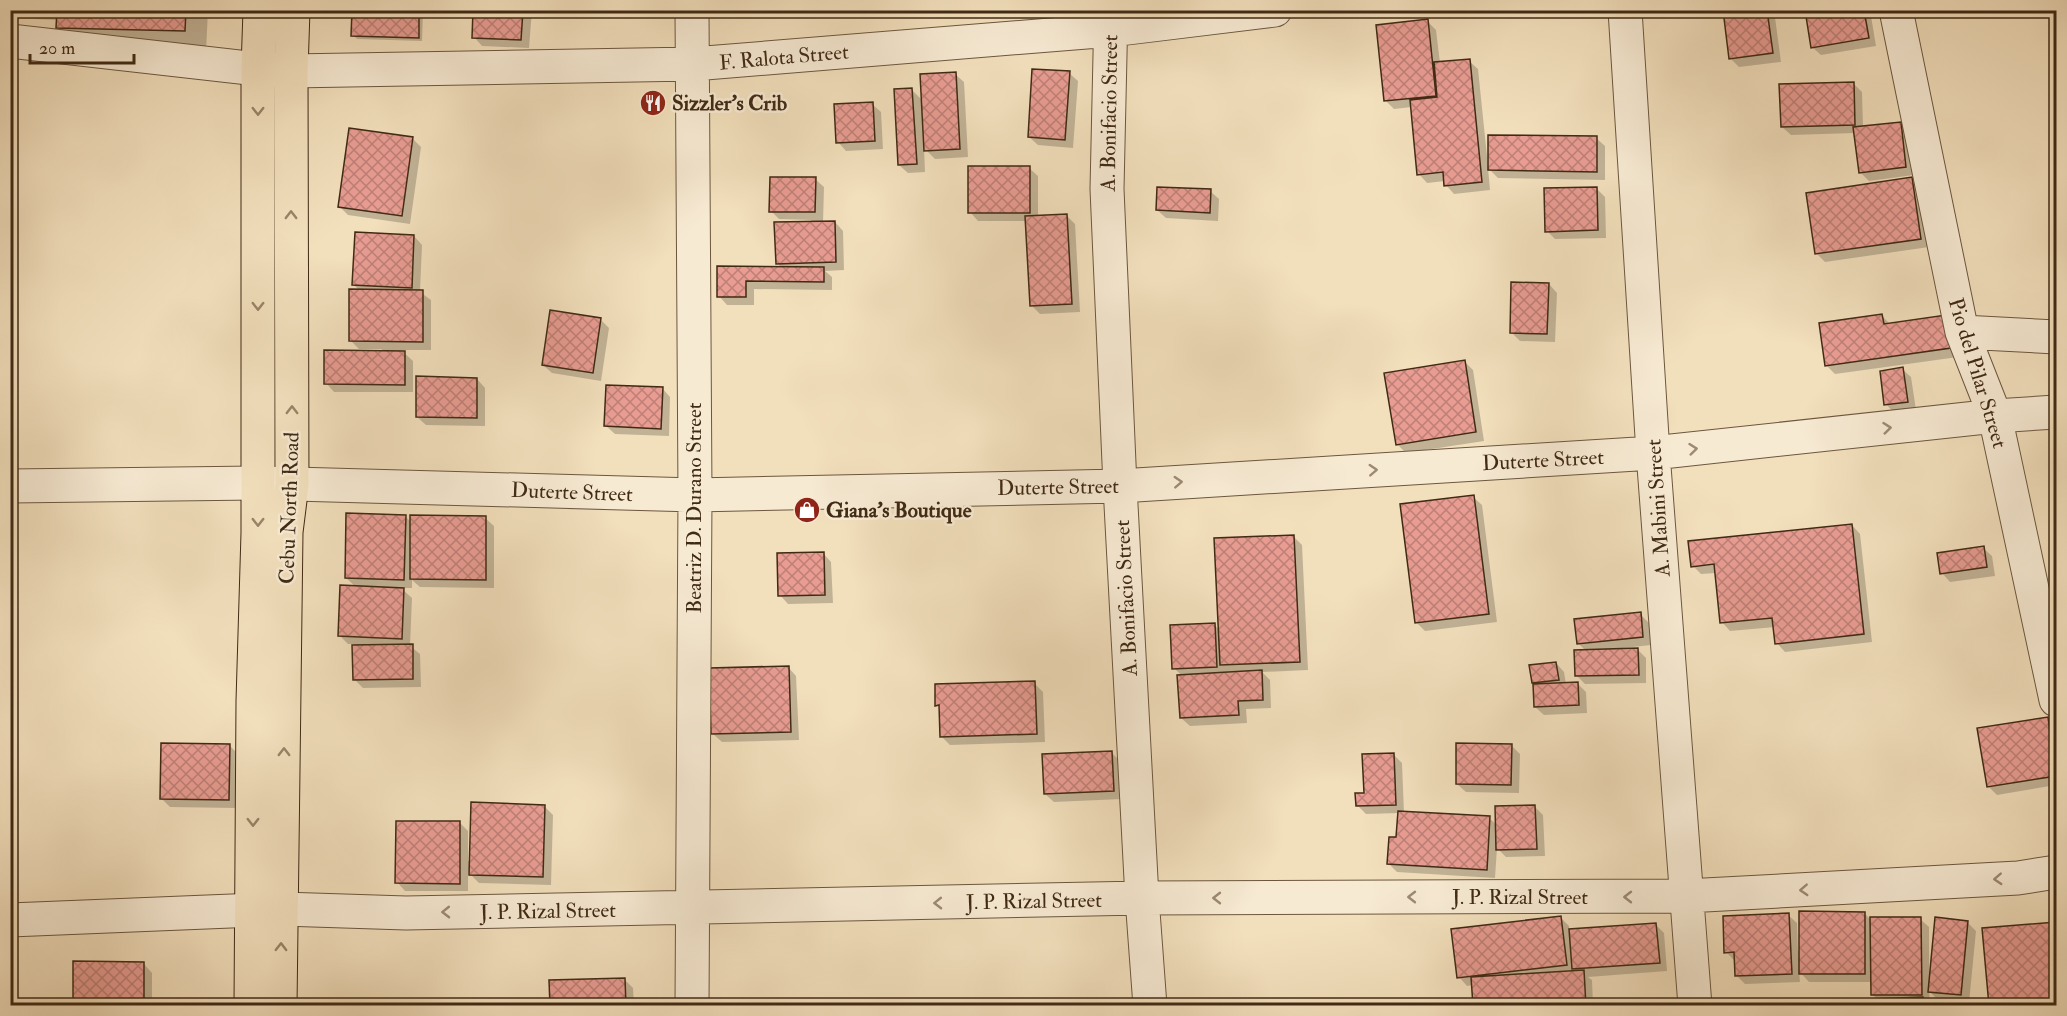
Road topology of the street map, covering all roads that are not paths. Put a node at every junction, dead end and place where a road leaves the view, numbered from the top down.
1 (260, 10) edge
2 (293, 10) edge
3 (693, 10) edge
4 (1275, 10) edge
5 (1625, 10) edge
6 (1896, 10) edge
7 (1111, 20) edge
8 (10, 41) edge
9 (693, 64) junction
10 (258, 69) junction
11 (291, 70) junction
12 (1962, 332) junction
13 (2056, 337) edge
14 (2056, 412) edge
15 (1995, 416) junction
16 (1653, 453) junction
17 (258, 483) junction
18 (292, 484) junction
19 (10, 486) edge
20 (1120, 486) junction
21 (694, 495) junction
22 (2056, 700) edge
23 (2056, 872) edge
24 (1686, 896) junction
25 (1142, 898) junction
26 (693, 909) junction
27 (267, 910) junction
28 (10, 920) edge
29 (250, 1005) edge
30 (280, 1005) edge
31 (692, 1005) edge
32 (1150, 1005) edge
33 (1695, 1005) edge

1 - 10 highway, Cebu North Road
2 - 11 highway, Cebu North Road
3 - 9 street, Beatriz D. Durano Street
4 - 7 street, F. Ralota Street
5 - 16 street, A. Mabini Street
6 - 12 street, Pio del Pilar Street
7 - 9 street, F. Ralota Street
7 - 20 street, A. Bonifacio Street
8 - 10 street, F. Ralota Street
9 - 11 street, F. Ralota Street
9 - 21 street, Beatriz D. Durano Street
10 - 11 street, F. Ralota Street
10 -> 17 highway, Cebu North Road
18 -> 11 highway, Cebu North Road
12 - 13 street
12 - 15 street, Pio del Pilar Street
14 - 15 street, Duterte Street
16 -> 15 street, Duterte Street
15 - 22 street, Pio del Pilar Street
20 -> 16 street, Duterte Street
16 - 24 street, A. Mabini Street
17 - 18 street, Duterte Street
17 - 19 street, Duterte Street
17 -> 27 highway, Cebu North Road
18 - 21 street, Duterte Street
27 -> 18 highway, Cebu North Road
20 - 21 street, Duterte Street
20 - 25 street, A. Bonifacio Street
21 - 26 street, Beatriz D. Durano Street
23 -> 24 street, J. P. Rizal Street
24 -> 25 street, J. P. Rizal Street
24 - 33 street, A. Mabini Street
25 -> 26 street, J. P. Rizal Street
25 - 32 street, A. Bonifacio Street
26 -> 27 street, J. P. Rizal Street
26 - 31 street, Beatriz D. Durano Street
27 - 28 street, J. P. Rizal Street
27 - 29 highway, Cebu North Road
30 -> 27 highway, Cebu North Road

